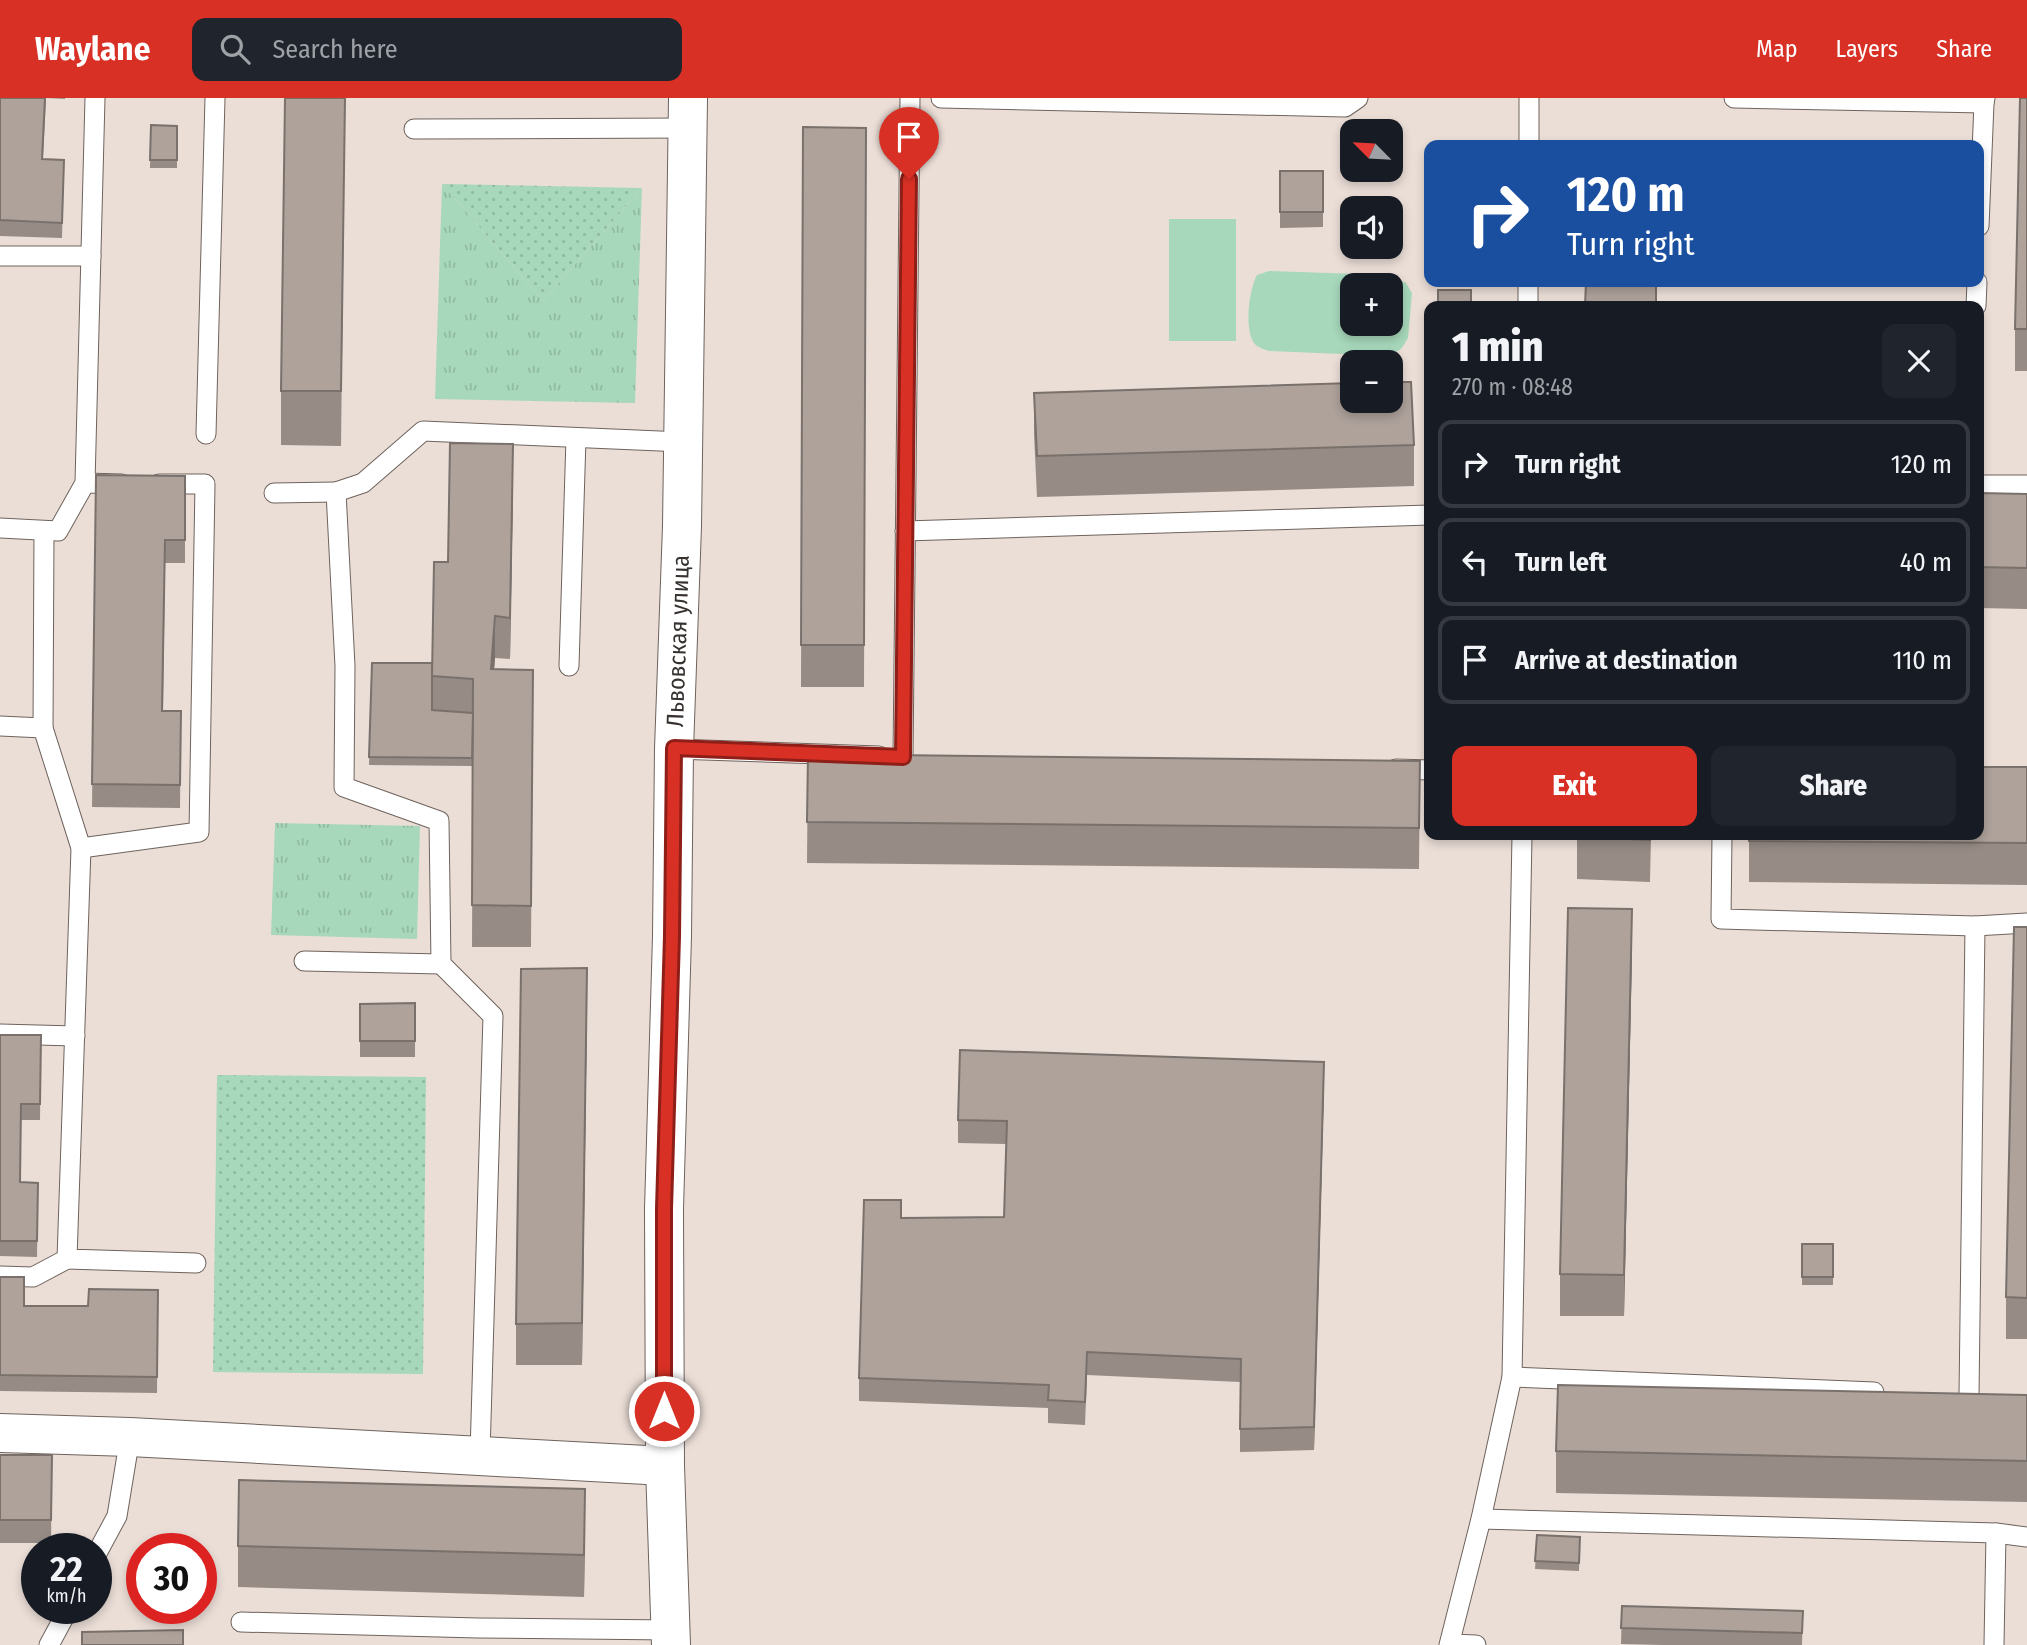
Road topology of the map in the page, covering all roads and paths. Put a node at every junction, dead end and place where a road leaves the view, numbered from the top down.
1 (95, 98) edge
2 (215, 98) edge
3 (911, 98) edge
4 (941, 98) edge
5 (1358, 98) edge
6 (1528, 98) edge
7 (1734, 98) edge
8 (1984, 100) edge
9 (688, 113) edge
10 (414, 129) dead end
11 (1528, 140) edge
12 (1982, 140) edge
13 (0, 256) edge
14 (91, 256) junction
15 (206, 434) dead end
16 (576, 438) junction
17 (683, 442) junction
18 (85, 483) junction
19 (1984, 485) edge
20 (2027, 485) edge
21 (336, 492) junction
22 (274, 493) dead end
23 (1424, 514) edge
24 (0, 528) edge
25 (44, 531) junction
26 (905, 531) junction
27 (569, 666) dead end
28 (0, 726) edge
29 (43, 728) junction
30 (674, 748) junction
31 (1374, 768) edge
32 (1424, 770) edge
33 (1522, 840) edge
34 (1722, 840) edge
35 (81, 848) junction
36 (2027, 923) edge
37 (1975, 926) junction
38 (304, 961) dead end
39 (441, 964) junction
40 (0, 1034) edge
41 (75, 1036) junction
42 (67, 1259) junction
43 (196, 1263) dead end
44 (0, 1276) edge
45 (1512, 1377) junction
46 (1899, 1393) edge
47 (1992, 1398) edge
48 (0, 1433) edge
49 (130, 1437) junction
50 (480, 1454) junction
51 (665, 1466) junction
52 (1481, 1519) junction
53 (108, 1533) edge
54 (1996, 1533) junction
55 (2027, 1537) edge
56 (241, 1622) dead end
57 (61, 1624) edge
58 (478, 1637) edge
59 (671, 1637) edge
60 (1449, 1644) edge
61 (50, 1645) edge
62 (1476, 1645) edge
63 (1994, 1645) edge

1 - 14 lane
2 - 15 lane
3 - 26 lane
4 - 5 lane
6 - 11 lane
7 - 8 lane
8 - 12 lane
9 - 10 lane
9 - 17 street, Львовская улица
13 - 14 lane
14 - 18 lane
16 - 17 lane
16 - 21 lane
16 - 27 lane
17 - 30 street, Львовская улица
18 - 25 lane
18 - 35 lane
19 - 20 lane
21 - 22 lane
21 - 39 lane
23 - 26 lane
24 - 25 lane
25 - 29 lane
26 - 30 lane
28 - 29 lane
29 - 35 lane
30 - 51 street, Львовская улица
31 - 32 lane
33 - 45 lane
34 - 37 lane
35 - 41 lane
36 - 37 lane
37 - 47 lane
38 - 39 lane
39 - 50 lane
40 - 41 lane
41 - 42 lane
42 - 43 lane
42 - 44 lane
45 - 46 lane
45 - 52 lane
48 - 49 street
49 - 50 street
49 - 53 lane
50 - 51 street
51 - 59 street, Львовская улица
52 - 54 lane
52 - 60 lane
54 - 55 lane
54 - 63 lane
56 - 58 lane
57 - 61 lane
58 - 59 lane
60 - 62 lane

